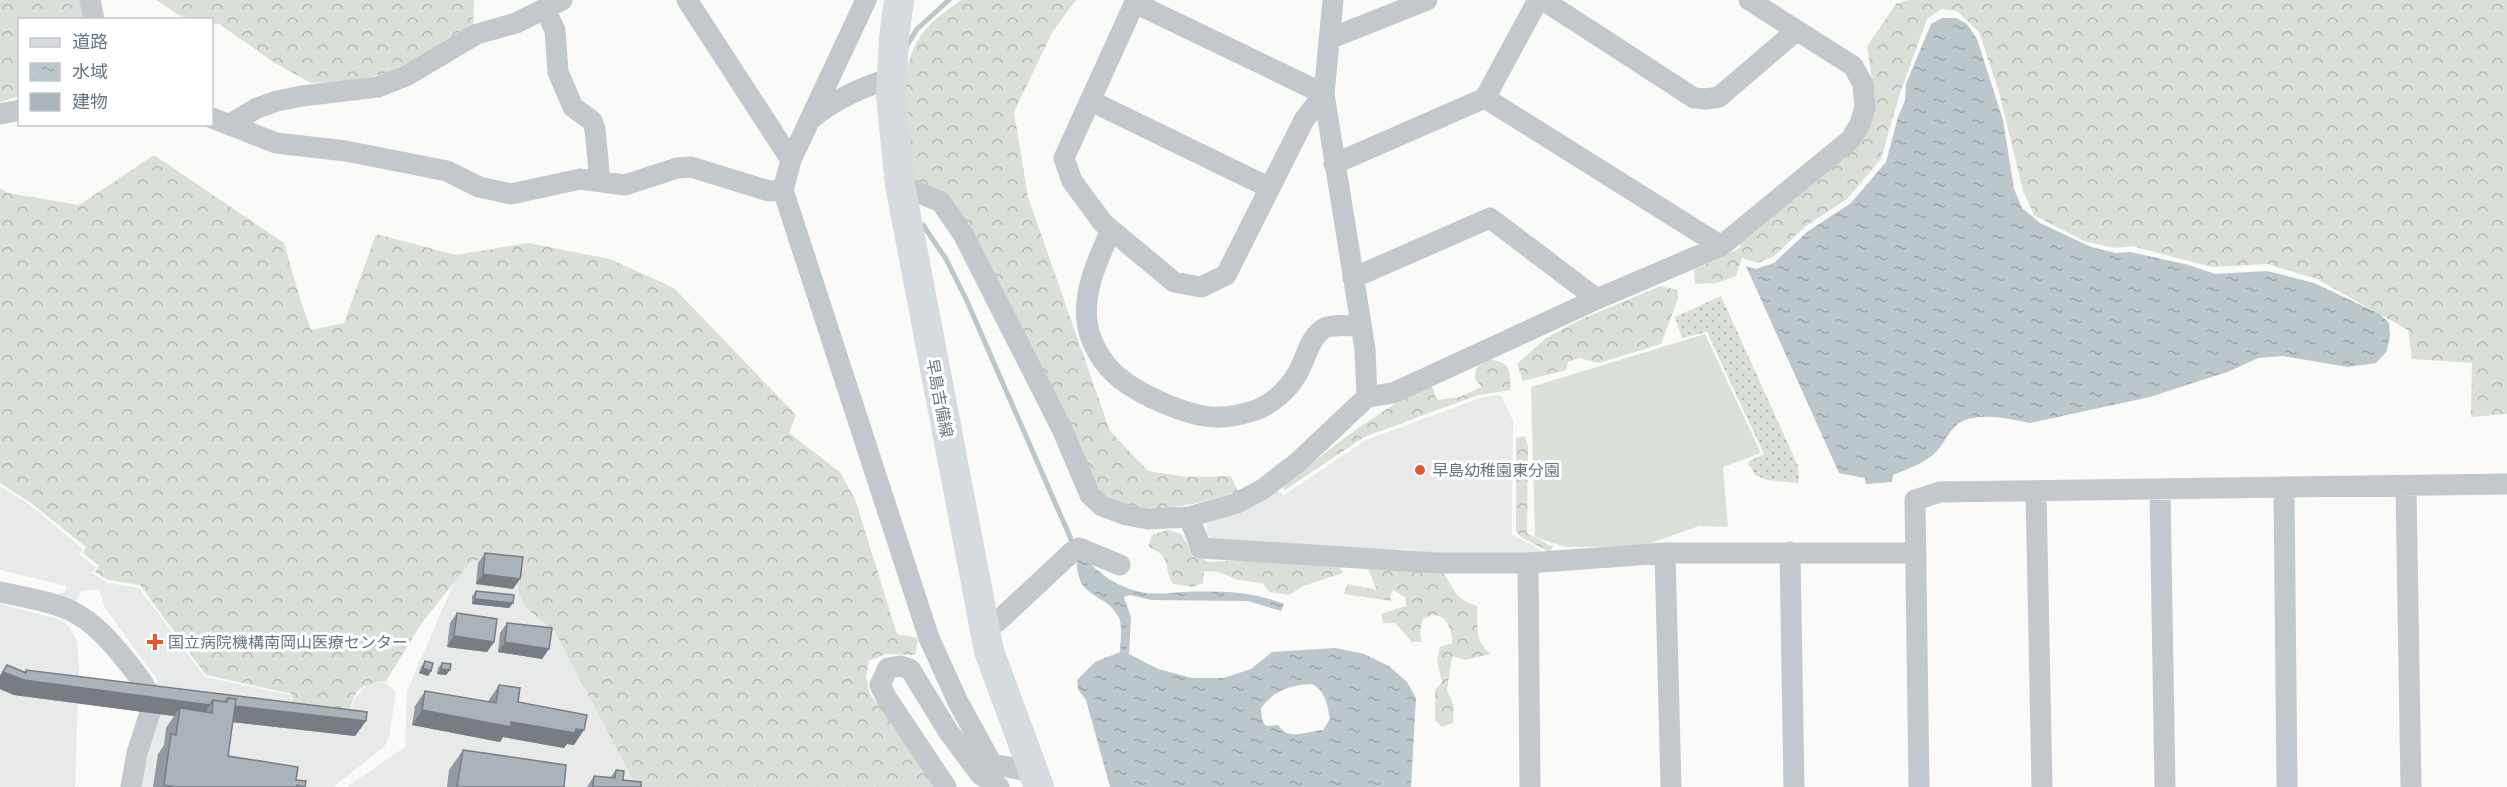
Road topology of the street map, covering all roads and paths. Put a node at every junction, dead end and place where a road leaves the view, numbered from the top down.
1 (90, 0) edge
2 (687, 0) edge
3 (866, 0) edge
4 (899, 0) edge
5 (1334, 0) edge
6 (1426, 0) edge
7 (1538, 0) edge
8 (1543, 0) edge
9 (1749, 0) edge
10 (1135, 1) edge
11 (554, 5) edge
12 (94, 18) edge
13 (1796, 31) junction
14 (1329, 39) junction
15 (891, 78) junction
16 (1324, 94) junction
17 (1485, 98) junction
18 (1091, 101) junction
19 (18, 110) edge
20 (0, 114) edge
21 (220, 121) edge
22 (809, 121) junction
23 (791, 160) junction
24 (1334, 164) junction
25 (600, 182) junction
26 (900, 185) junction
27 (1270, 188) junction
28 (783, 189) junction
29 (1111, 230) junction
30 (1721, 246) junction
31 (1353, 278) junction
32 (1597, 299) junction
33 (1361, 326) junction
34 (1366, 397) junction
35 (2507, 484) edge
36 (2406, 487) junction
37 (2284, 489) junction
38 (2160, 490) junction
39 (2036, 492) junction
40 (1189, 517) junction
41 (1790, 552) junction
42 (1665, 553) junction
43 (1915, 553) junction
44 (1528, 563) junction
45 (1120, 565) dead end
46 (0, 592) edge
47 (984, 628) junction
48 (1036, 779) edge
49 (130, 787) edge
50 (946, 787) edge
51 (999, 787) edge
52 (1530, 787) edge
53 (1671, 787) edge
54 (1794, 787) edge
55 (1918, 787) edge
56 (2042, 787) edge
57 (2165, 787) edge
58 (2287, 787) edge
59 (2411, 787) edge

1 - 12 street
2 - 23 street
3 - 22 street
4 - 15 main road, 早島吉備線
5 - 14 street
6 - 14 street
7 - 17 street
8 - 13 street
9 - 13 street
10 - 16 street
10 - 18 street
11 - 21 street
11 - 25 street
13 - 30 street
14 - 16 street
15 - 22 street
15 - 26 main road, 早島吉備線
16 - 24 street
16 - 27 street
17 - 24 street
17 - 30 street
18 - 27 street
18 - 29 street
19 - 20 street
21 - 25 street
22 - 23 street
23 - 28 street
24 - 31 street
25 - 28 street
26 - 40 street
26 - 47 main road, 早島吉備線
27 - 29 street
28 - 48 street
29 - 33 street
30 - 32 street
31 - 32 street
31 - 33 street
32 - 34 street
33 - 34 street
34 - 40 street
35 - 36 street
36 - 37 street
36 - 59 street
37 - 38 street
37 - 58 street
38 - 39 street
38 - 57 street
39 - 43 street
39 - 56 street
40 - 44 street
41 - 42 street
41 - 43 street
41 - 54 street
42 - 44 street
42 - 53 street
43 - 55 street
44 - 52 street
45 - 47 street
46 - 49 street
47 - 48 main road, 早島吉備線
50 - 51 street

